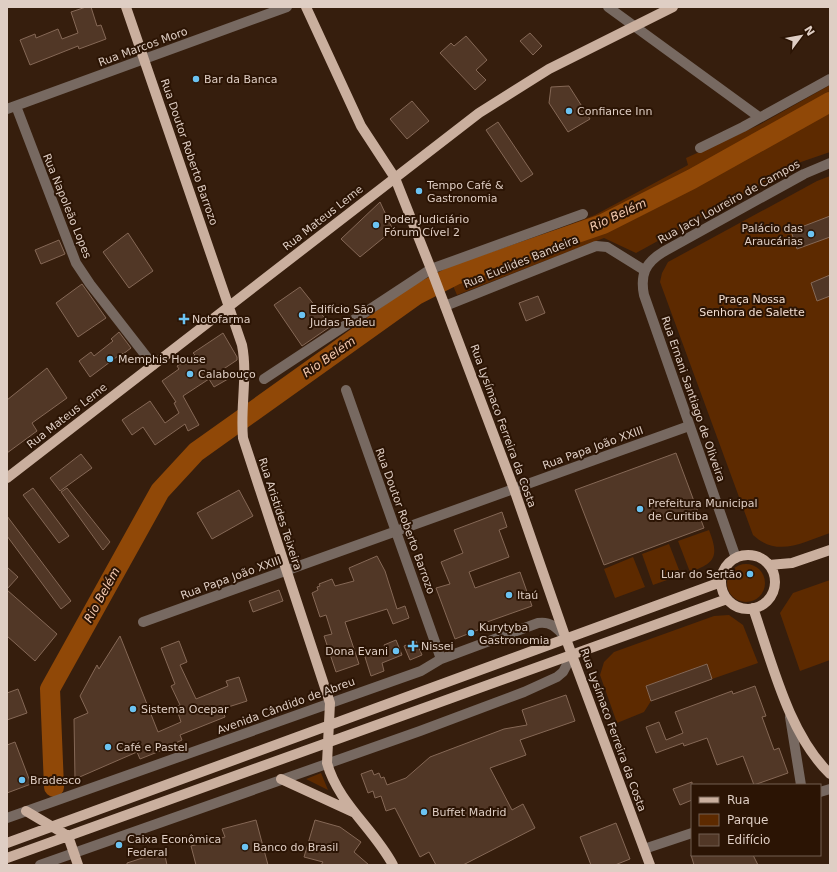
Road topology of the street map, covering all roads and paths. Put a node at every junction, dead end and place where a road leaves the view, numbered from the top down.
1 (126, 7) edge
2 (287, 7) edge
3 (306, 7) edge
4 (608, 7) edge
5 (673, 7) edge
6 (634, 27) junction
7 (144, 59) junction
8 (830, 79) edge
9 (11, 107) edge
10 (759, 118) junction
11 (700, 148) dead end
12 (830, 163) edge
13 (395, 178) junction
14 (583, 214) dead end
15 (644, 270) junction
16 (433, 273) junction
17 (230, 305) junction
18 (445, 306) junction
19 (153, 365) junction
20 (264, 379) dead end
21 (346, 390) dead end
22 (689, 426) junction
23 (7, 478) edge
24 (514, 489) junction
25 (395, 531) junction
26 (830, 550) edge
27 (736, 558) junction
28 (769, 565) junction
29 (286, 570) junction
30 (721, 582) junction
31 (728, 599) junction
32 (753, 608) junction
33 (143, 622) dead end
34 (566, 639) junction
35 (572, 655) junction
36 (441, 659) junction
37 (330, 703) junction
38 (789, 711) junction
39 (328, 726) junction
40 (327, 743) junction
41 (327, 763) junction
42 (830, 774) edge
43 (281, 779) junction
44 (801, 784) edge
45 (26, 811) junction
46 (357, 814) junction
47 (7, 818) edge
48 (51, 827) junction
49 (691, 833) edge
50 (68, 836) junction
51 (7, 843) edge
52 (644, 849) junction
53 (74, 853) junction
54 (7, 858) edge
55 (40, 865) edge
56 (78, 865) edge
57 (393, 865) edge
58 (650, 865) edge

1 - 7 main road, Rua Doutor Roberto Barrozo
2 - 7 street, Rua Marcos Moro
3 - 13 main road, Rua Lysímaco Ferreira da Costa
4 - 6 street
5 - 6 main road, Rua Mateus Leme
6 - 10 street
6 - 13 main road, Rua Mateus Leme
7 - 9 street, Rua Marcos Moro
7 - 17 main road, Rua Doutor Roberto Barrozo
8 - 10 street
9 - 19 street, Rua Napoleão Lopes
10 - 11 street
12 - 15 street, Rua Jacy Loureiro de Campos
13 - 16 main road, Rua Lysímaco Ferreira da Costa
13 - 17 main road, Rua Mateus Leme
14 - 16 street, Rua Euclides Bandeira
15 - 18 street, Rua Euclides Bandeira
15 - 22 street, Rua Ernani Santiago de Oliveira
16 - 18 main road, Rua Lysímaco Ferreira da Costa
16 - 20 street, Rua Euclides Bandeira
17 - 19 main road, Rua Mateus Leme
17 - 29 main road, Rua Aristides Teixeira
18 - 24 main road, Rua Lysímaco Ferreira da Costa
19 - 23 main road, Rua Mateus Leme
21 - 25 street, Rua Doutor Roberto Barrozo
22 - 24 street, Rua Papa João XXIII
22 - 27 street, Rua Ernani Santiago de Oliveira
24 - 25 street, Rua Papa João XXIII
24 - 34 main road, Rua Lysímaco Ferreira da Costa
25 - 29 street, Rua Papa João XXIII
25 - 36 street, Rua Doutor Roberto Barrozo
26 - 28 main road
27 - 28 main road
27 - 30 main road
28 - 32 main road
29 - 33 street, Rua Papa João XXIII
29 - 37 main road, Rua Aristides Teixeira
30 - 31 main road
30 - 34 main road
31 - 32 main road
31 - 35 main road
32 - 38 main road
34 - 35 main road, Rua Lysímaco Ferreira da Costa
34 - 36 street, Avenida Cândido de Abreu
34 - 39 main road
35 - 40 main road
35 - 41 street
35 - 52 main road, Rua Lysímaco Ferreira da Costa
36 - 37 street, Avenida Cândido de Abreu
37 - 39 main road, Rua Aristides Teixeira
37 - 45 street, Avenida Cândido de Abreu
38 - 42 main road
38 - 44 street
39 - 40 main road, Rua Aristides Teixeira
39 - 48 main road
40 - 41 main road, Rua Aristides Teixeira
40 - 50 main road
41 - 43 street
41 - 46 main road
43 - 46 main road
43 - 53 street
45 - 47 street, Avenida Cândido de Abreu
45 - 48 main road
46 - 57 main road
48 - 50 main road
48 - 51 main road
49 - 52 street
50 - 53 main road
50 - 54 main road
52 - 58 main road, Rua Lysímaco Ferreira da Costa
53 - 55 street
53 - 56 main road

